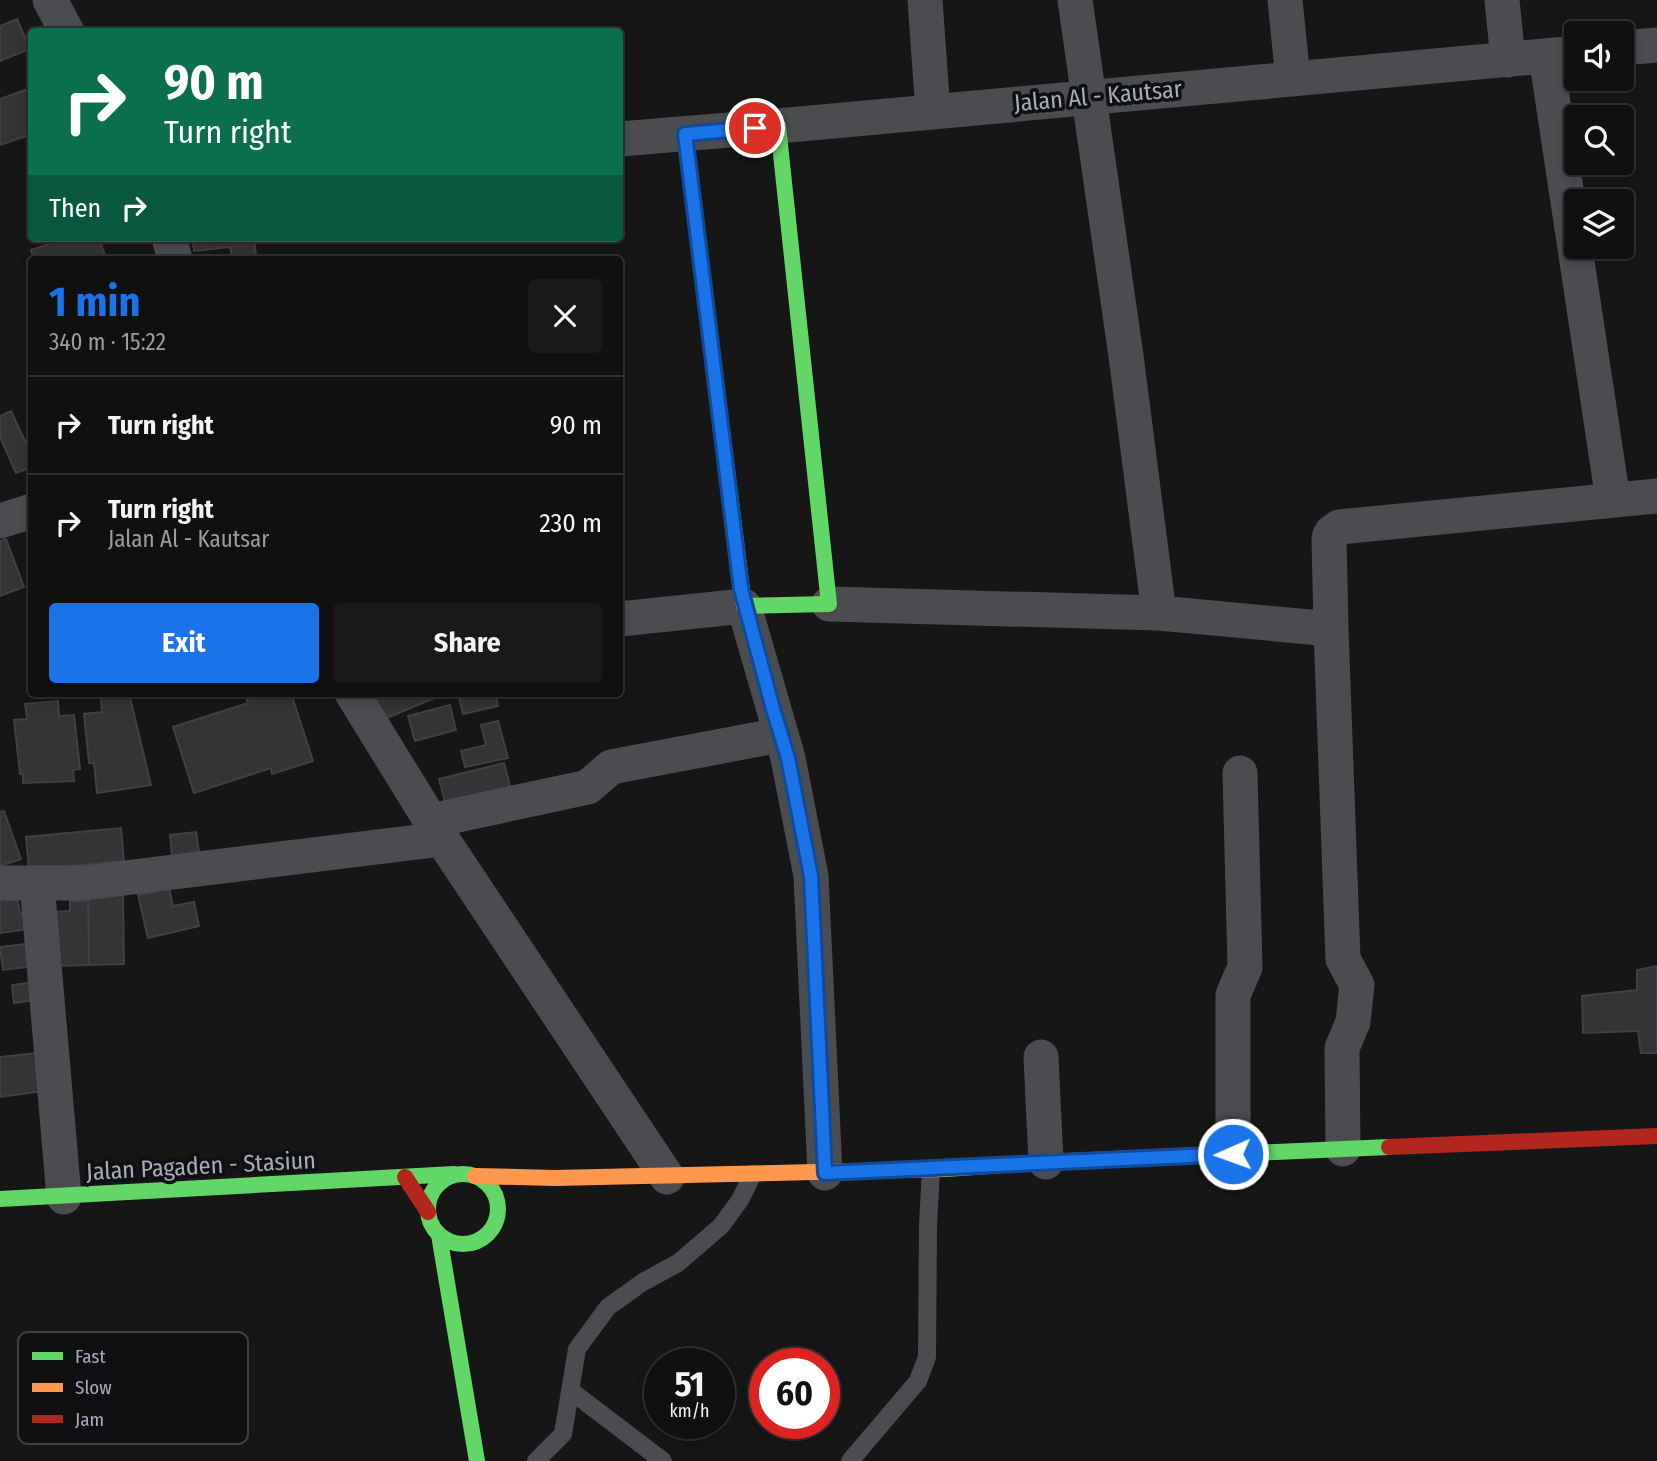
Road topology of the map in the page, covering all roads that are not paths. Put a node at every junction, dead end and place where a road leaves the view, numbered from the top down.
1 (50, 0) edge
2 (925, 0) edge
3 (1075, 0) edge
4 (1285, 0) edge
5 (1502, 0) edge
6 (65, 28) edge
7 (1657, 45) edge
8 (1634, 47) edge
9 (1561, 55) edge
10 (1508, 60) junction
11 (1293, 79) junction
12 (1088, 97) junction
13 (933, 112) junction
14 (778, 126) junction
15 (685, 134) junction
16 (623, 139) edge
17 (1657, 496) edge
18 (1613, 500) junction
19 (28, 512) edge
20 (0, 521) edge
21 (829, 604) junction
22 (744, 606) junction
23 (1159, 613) junction
24 (623, 619) edge
25 (1331, 629) junction
26 (354, 697) edge
27 (780, 735) junction
28 (1240, 773) dead end
29 (436, 830) junction
30 (0, 883) edge
31 (37, 883) junction
32 (1041, 1057) dead end
33 (1657, 1136) edge
34 (1343, 1149) junction
35 (1233, 1154) junction
36 (1046, 1162) junction
37 (931, 1170) junction
38 (753, 1173) junction
39 (825, 1173) junction
40 (454, 1174) junction
41 (475, 1176) junction
42 (405, 1177) junction
43 (667, 1177) junction
44 (555, 1178) junction
45 (532, 1194) dead end
46 (64, 1197) junction
47 (0, 1199) edge
48 (428, 1212) junction
49 (439, 1235) junction
50 (486, 1237) junction
51 (478, 1261) dead end
52 (466, 1297) dead end
53 (454, 1334) junction
54 (571, 1391) junction
55 (548, 1458) edge
56 (477, 1461) edge
57 (663, 1461) edge
58 (850, 1461) edge

1 - 6 street
2 - 13 street
3 - 12 street
4 - 11 street
5 - 10 street
7 - 8 street
9 - 10 street, Jalan Al - Kautsar
9 - 18 street
10 - 11 street, Jalan Al - Kautsar
11 - 12 street, Jalan Al - Kautsar
12 - 13 street, Jalan Al - Kautsar
12 - 23 street
13 - 14 street, Jalan Al - Kautsar
14 - 15 street, Jalan Al - Kautsar
14 - 21 main road
15 - 16 street, Jalan Al - Kautsar
15 - 22 main road
17 - 18 street
18 - 25 street
19 - 20 street
21 - 22 main road
21 - 23 street
22 - 24 street
22 - 27 street
23 - 25 street
25 - 34 street
26 - 29 street
27 - 29 street
27 - 39 street
28 - 35 street
29 - 31 street
29 - 43 street
30 - 31 street
31 - 46 street
32 - 36 street
33 - 34 main road
34 - 35 main road
35 - 36 main road
36 - 37 main road
37 - 39 main road
37 - 58 lane
38 - 39 main road
38 - 43 main road
38 - 54 lane
40 - 41 main road
40 - 42 main road, Jalan Pagaden - Stasiun
40 - 48 main road
41 - 44 main road
41 - 50 main road
42 - 46 main road, Jalan Pagaden - Stasiun
42 - 48 main road
43 - 44 main road
44 - 45 main road
46 - 47 main road, Jalan Pagaden - Stasiun
48 - 49 main road
49 - 50 main road
49 - 53 main road
50 - 51 main road
52 - 53 main road
53 - 56 main road
54 - 55 lane
54 - 57 lane

